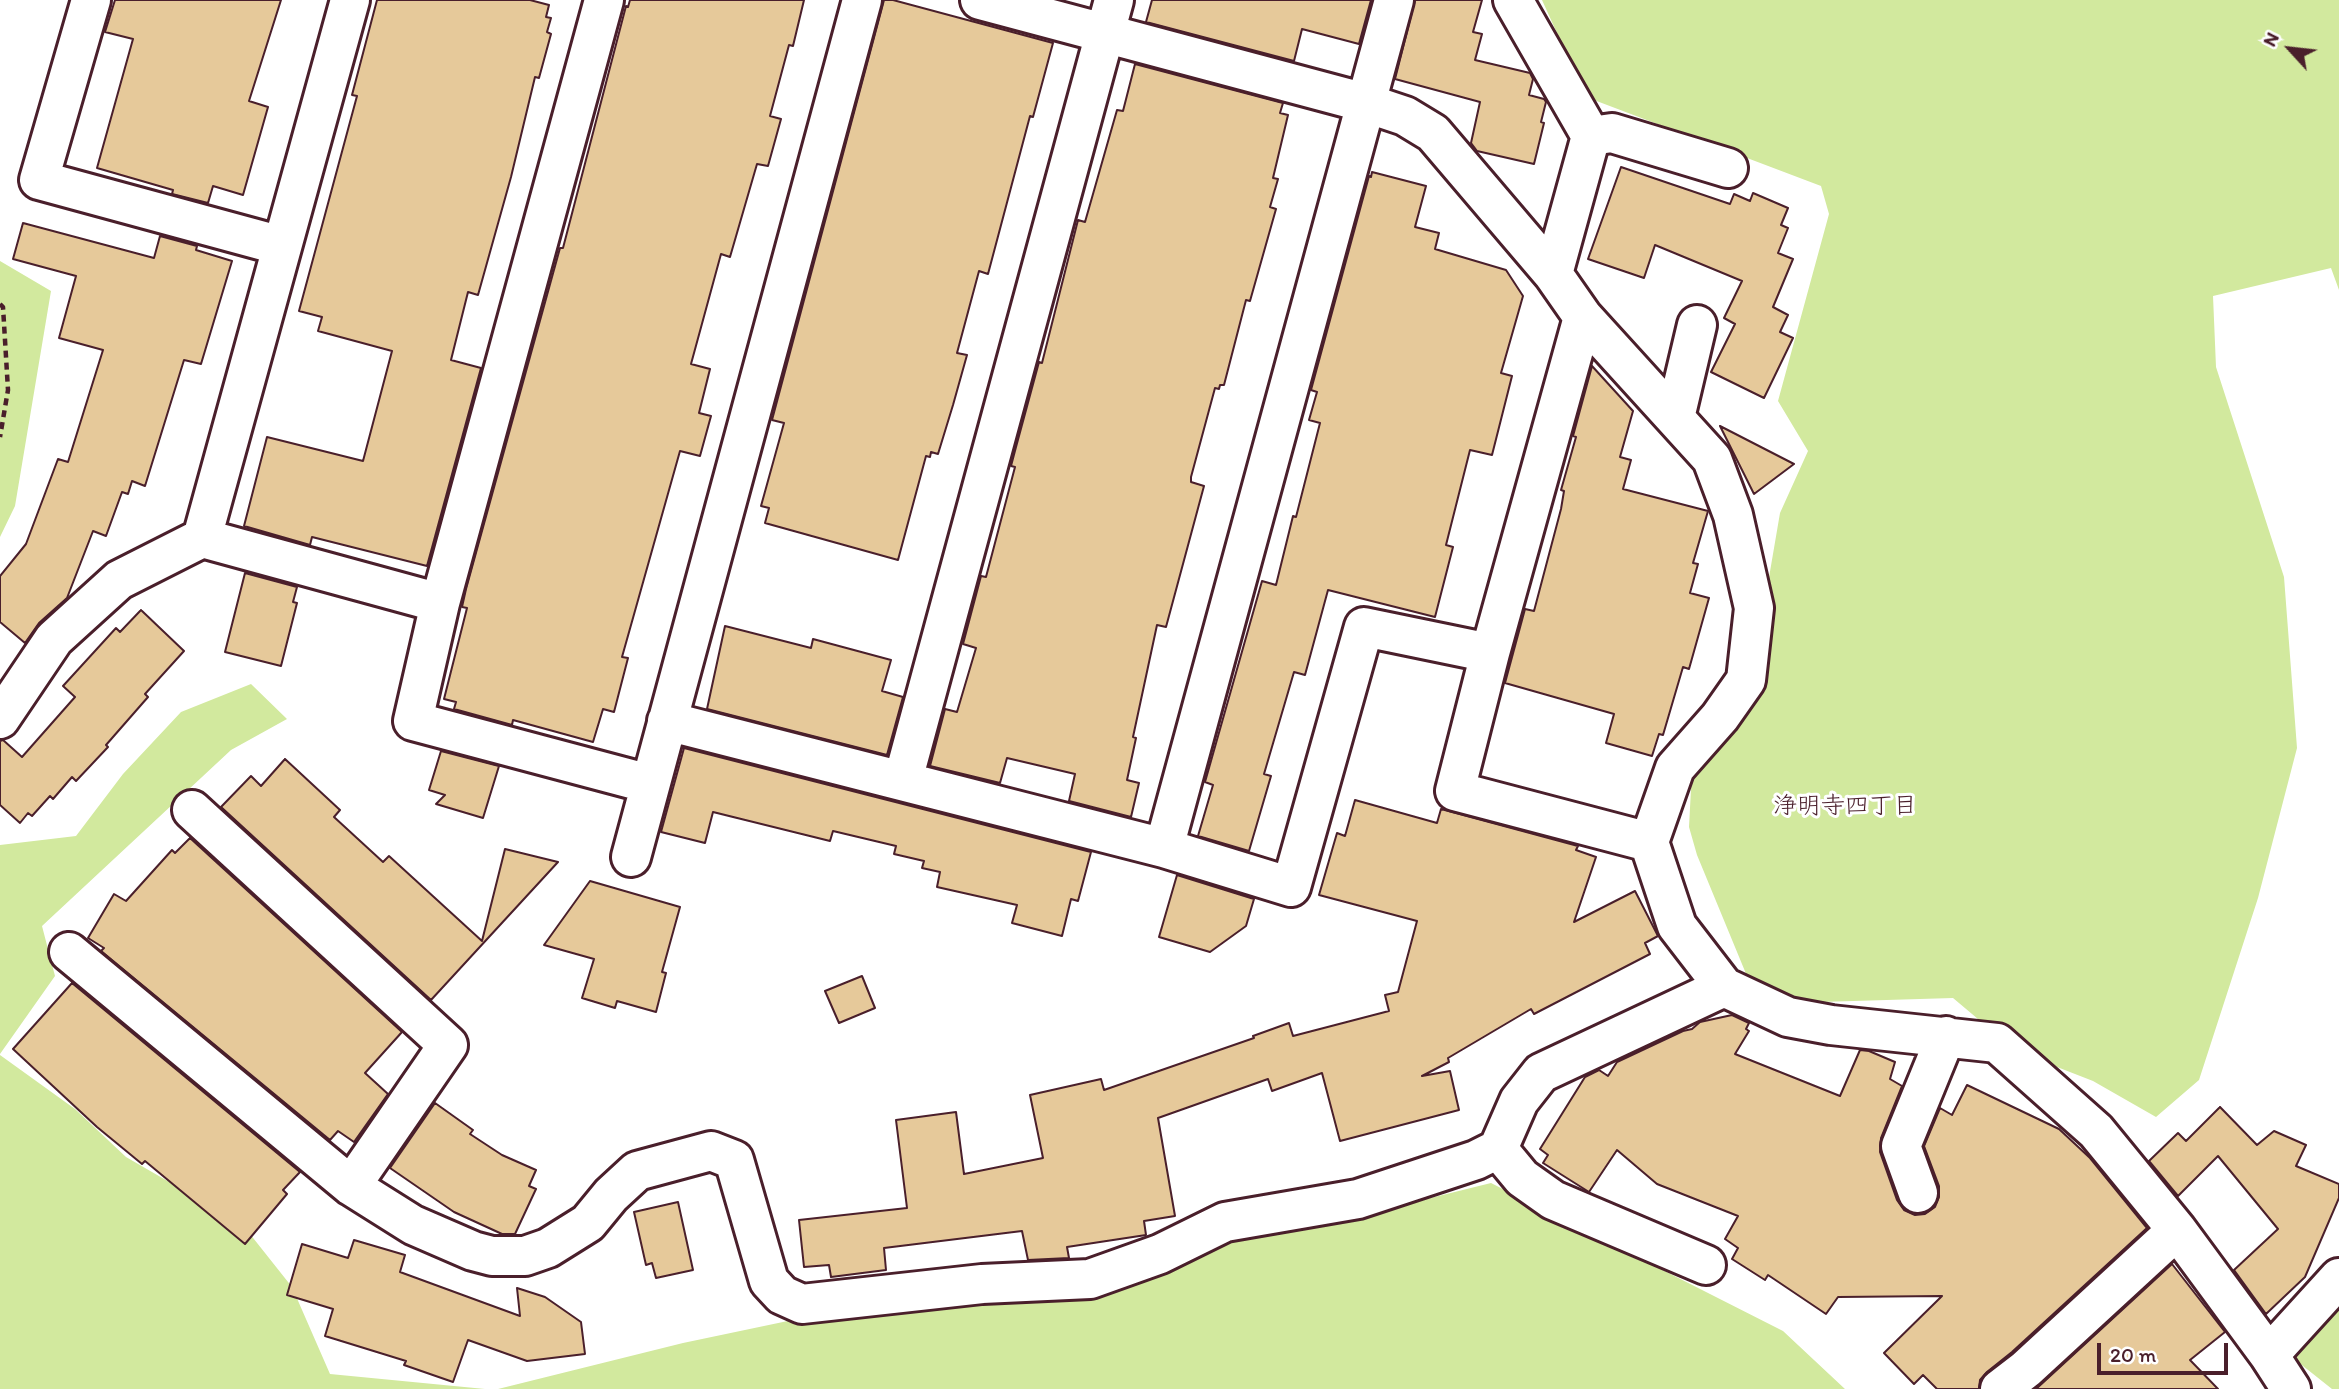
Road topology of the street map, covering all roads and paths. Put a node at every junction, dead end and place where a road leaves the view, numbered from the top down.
1 (91, 0) edge
2 (350, 0) edge
3 (604, 0) edge
4 (862, 0) edge
5 (980, 0) edge
6 (1394, 0) edge
7 (1513, 0) edge
8 (1109, 17) edge
9 (1366, 103) junction
10 (1591, 136) junction
11 (1728, 168) dead end
12 (282, 246) junction
13 (1553, 274) junction
14 (0, 304) edge
15 (1583, 317) junction
16 (1697, 325) dead end
17 (1675, 418) junction
18 (0, 437) edge
19 (202, 538) junction
20 (440, 603) junction
21 (1490, 653) junction
22 (0, 719) edge
23 (667, 721) junction
24 (904, 780) junction
25 (650, 784) junction
26 (192, 810) dead end
27 (1649, 842) junction
28 (1164, 848) junction
29 (631, 857) dead end
30 (69, 952) dead end
31 (1724, 987) junction
32 (1946, 1036) junction
33 (1498, 1150) junction
34 (351, 1186) junction
35 (1917, 1193) dead end
36 (2176, 1230) junction
37 (1706, 1265) dead end
38 (2339, 1278) edge
39 (2269, 1355) junction
40 (2000, 1389) edge
41 (2291, 1389) edge

1 - 12 street
2 - 12 street
3 - 20 street
4 - 23 street
5 - 8 street
6 - 9 street
7 - 10 street
8 - 9 street
8 - 24 street
9 - 13 street
9 - 28 street
10 - 11 street
10 - 13 street
12 - 19 street
13 - 15 street
14 - 18 path
15 - 17 street
15 - 21 street
16 - 17 street
17 - 27 street
19 - 20 street
19 - 22 street
20 - 25 street
21 - 27 street
21 - 28 street
23 - 24 street
23 - 25 street
24 - 28 street
25 - 29 street
26 - 34 street
27 - 31 street
30 - 34 street
31 - 32 street
31 - 33 street
32 - 35 street
32 - 36 street
33 - 34 street
33 - 37 street
36 - 39 street
36 - 40 street
38 - 39 street
39 - 41 street

